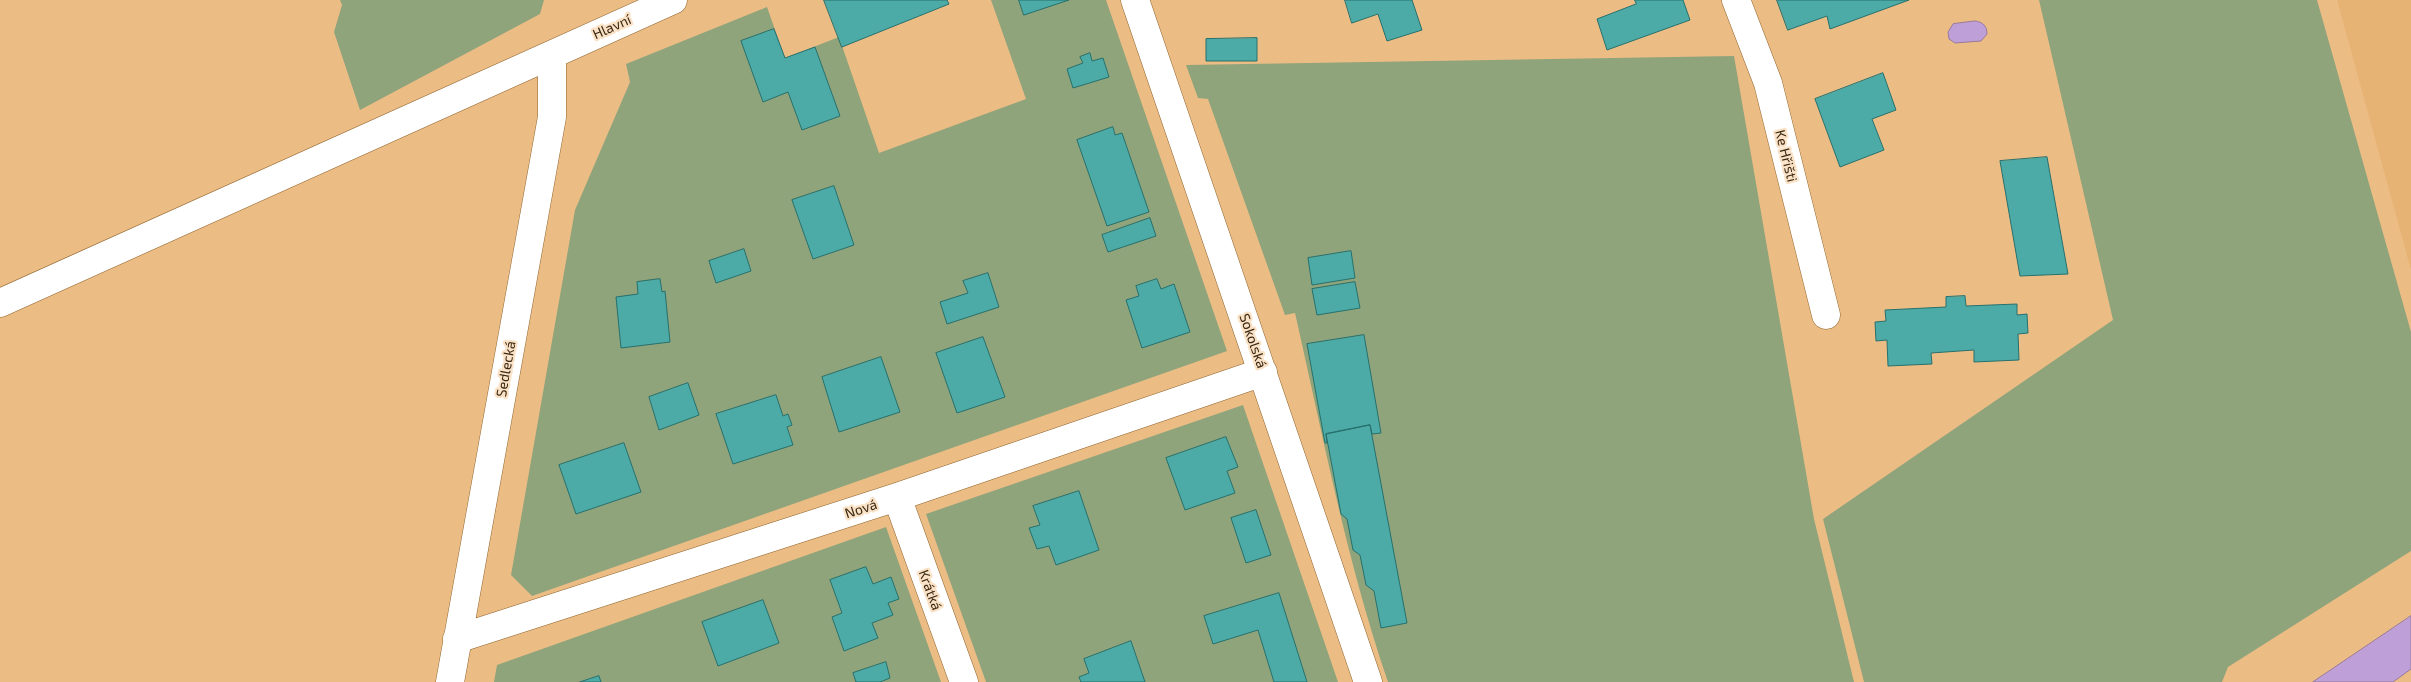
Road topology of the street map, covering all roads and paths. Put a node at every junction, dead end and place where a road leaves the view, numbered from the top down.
1 (673, 0) edge
2 (1135, 0) edge
3 (1736, 0) edge
4 (552, 55) junction
5 (0, 304) edge
6 (1826, 315) dead end
7 (1263, 372) junction
8 (896, 497) junction
9 (457, 639) junction
10 (450, 682) edge
11 (964, 682) edge
12 (1368, 682) edge

1 - 4 street, Hlavní
2 - 7 street, Sokolská
3 - 6 street, Ke Hřišti
4 - 5 street, Hlavní
4 - 9 street, Sedlecká
7 - 8 street, Nová
7 - 12 street, Sokolská
8 - 9 street, Nová
8 - 11 street, Krátká
9 - 10 street, Sedlecká

